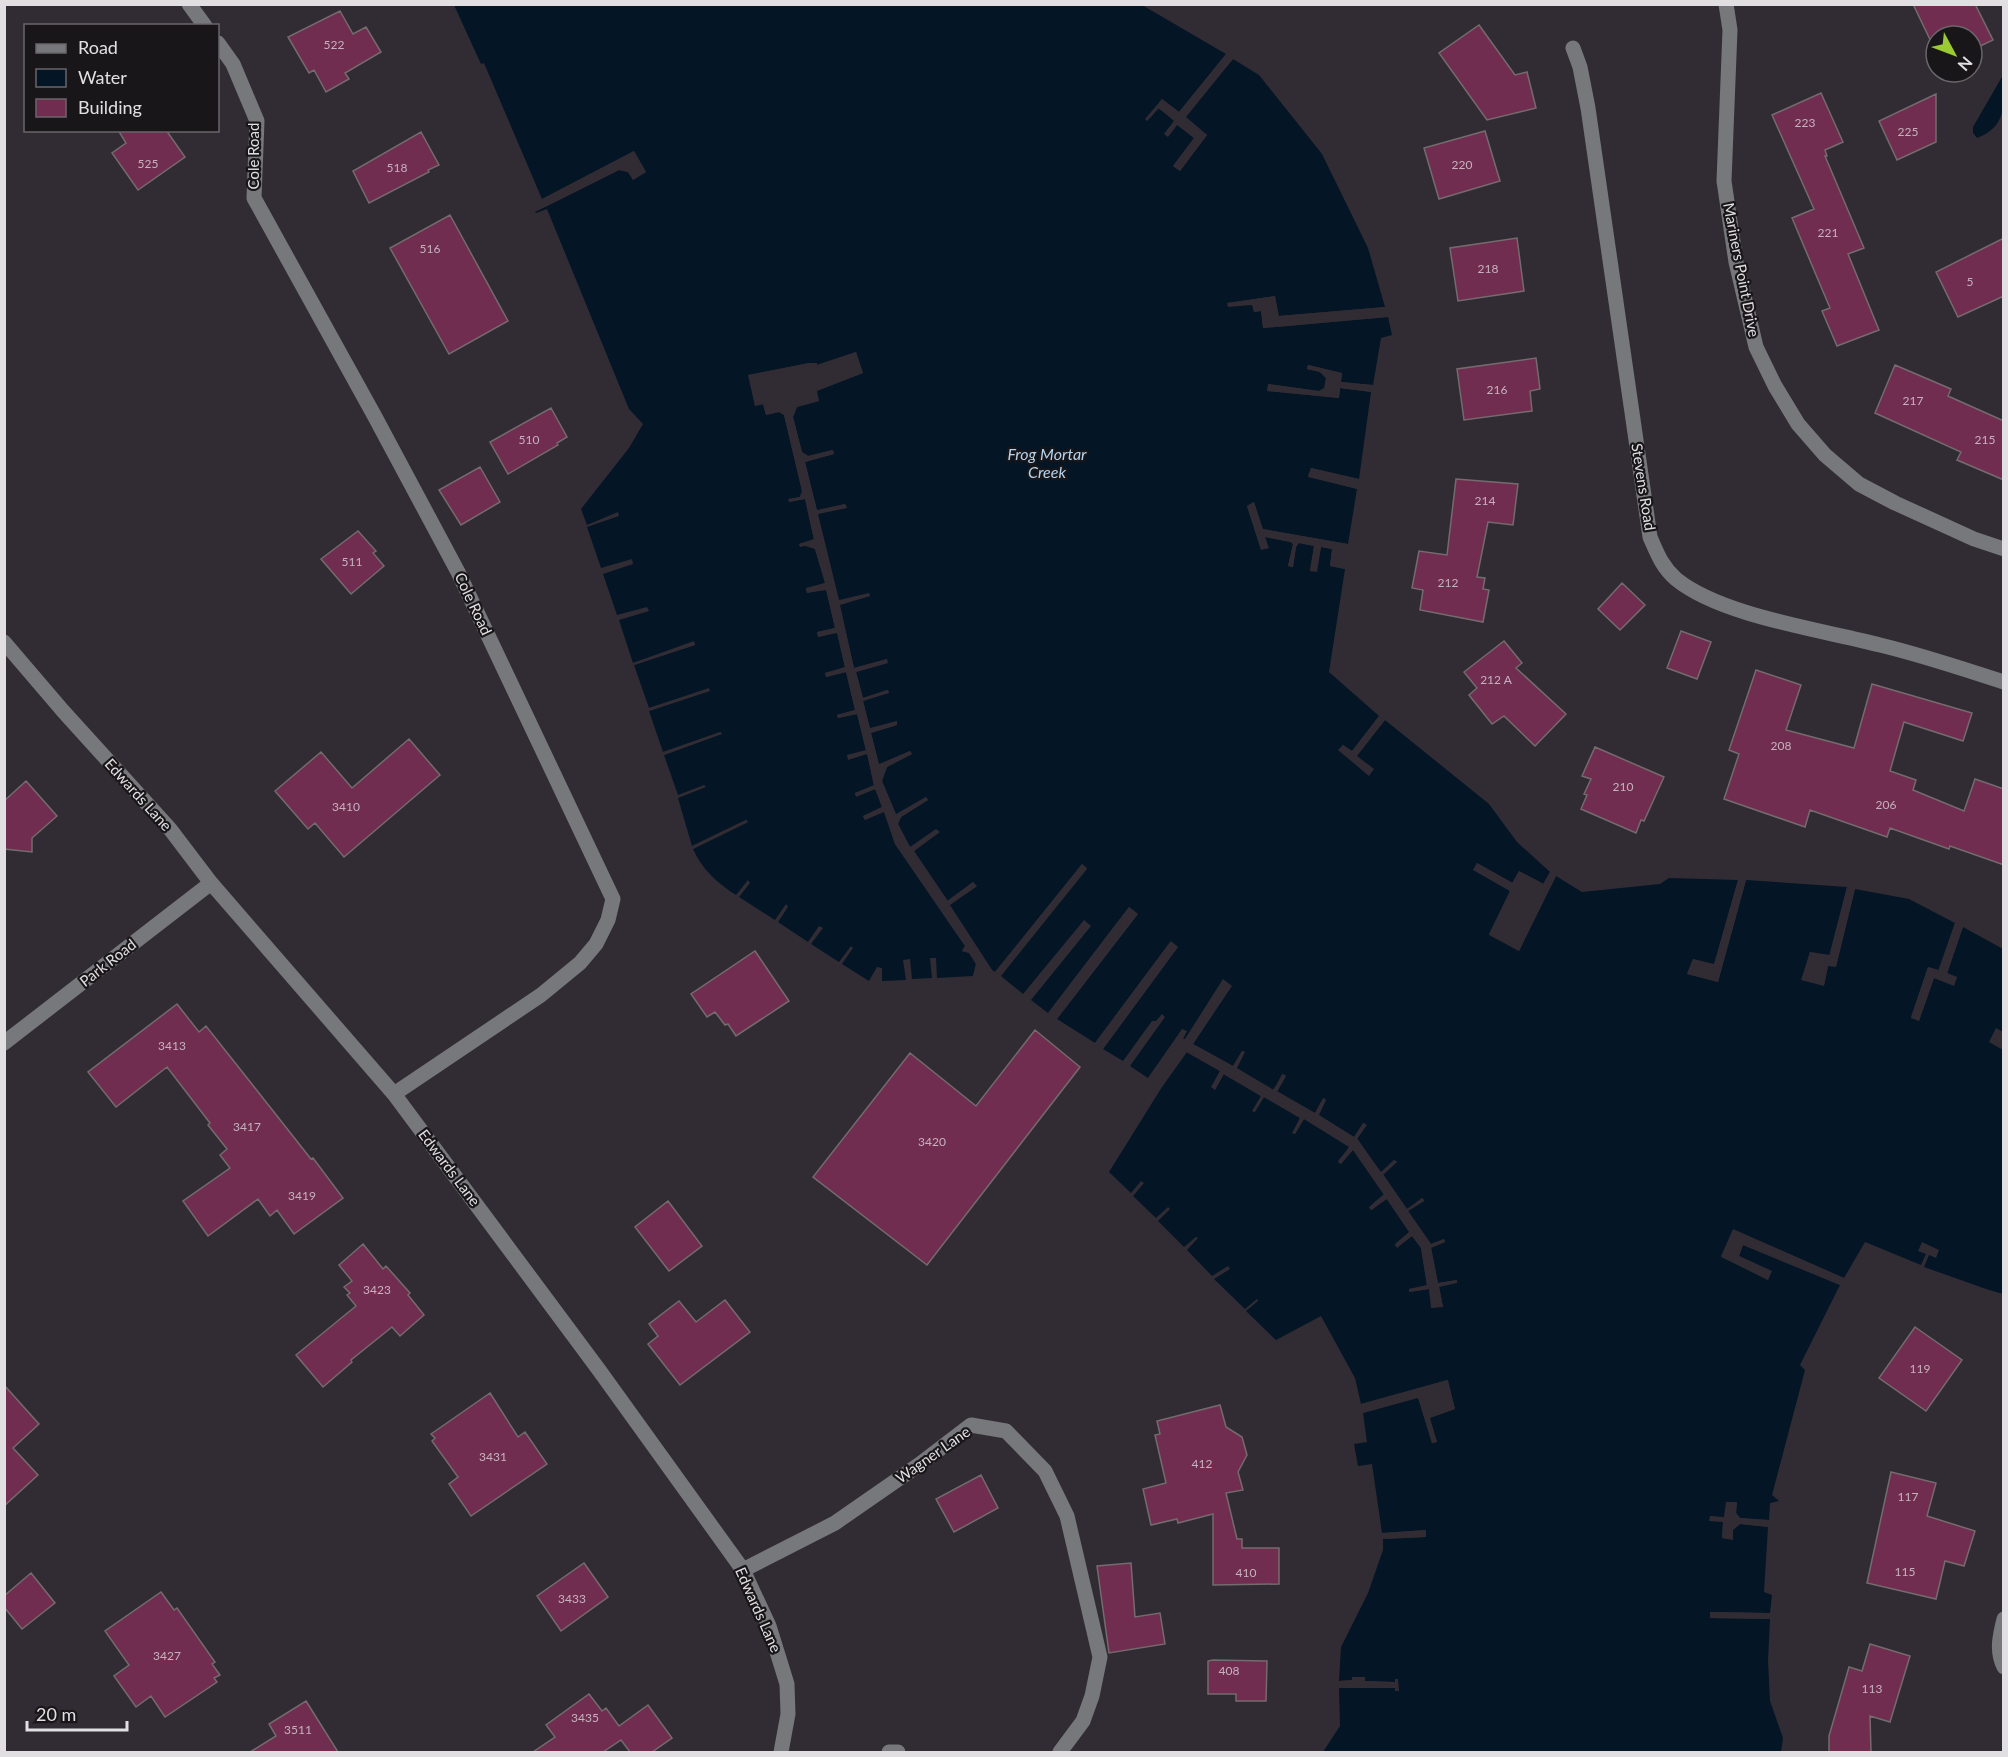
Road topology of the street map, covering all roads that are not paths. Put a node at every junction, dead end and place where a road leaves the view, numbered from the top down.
1 (189, 4) edge
2 (1726, 4) edge
3 (204, 24) edge
4 (219, 44) edge
5 (1573, 48) dead end
6 (2004, 549) edge
7 (4, 642) edge
8 (2004, 681) edge
9 (211, 883) junction
10 (4, 1043) edge
11 (394, 1094) junction
12 (743, 1570) junction
13 (2004, 1619) edge
14 (2004, 1667) edge
15 (781, 1752) edge
16 (889, 1752) edge
17 (898, 1752) edge
18 (1060, 1752) edge

1 - 3 street
2 - 6 street, Mariners Point Drive
4 - 11 street, Cole Road
5 - 8 street, Stevens Road
7 - 9 street, Edwards Lane
9 - 10 street, Park Road
9 - 11 street, Edwards Lane
11 - 12 street, Edwards Lane
12 - 15 street, Edwards Lane
12 - 18 street, Wagner Lane
13 - 14 street
16 - 17 street

